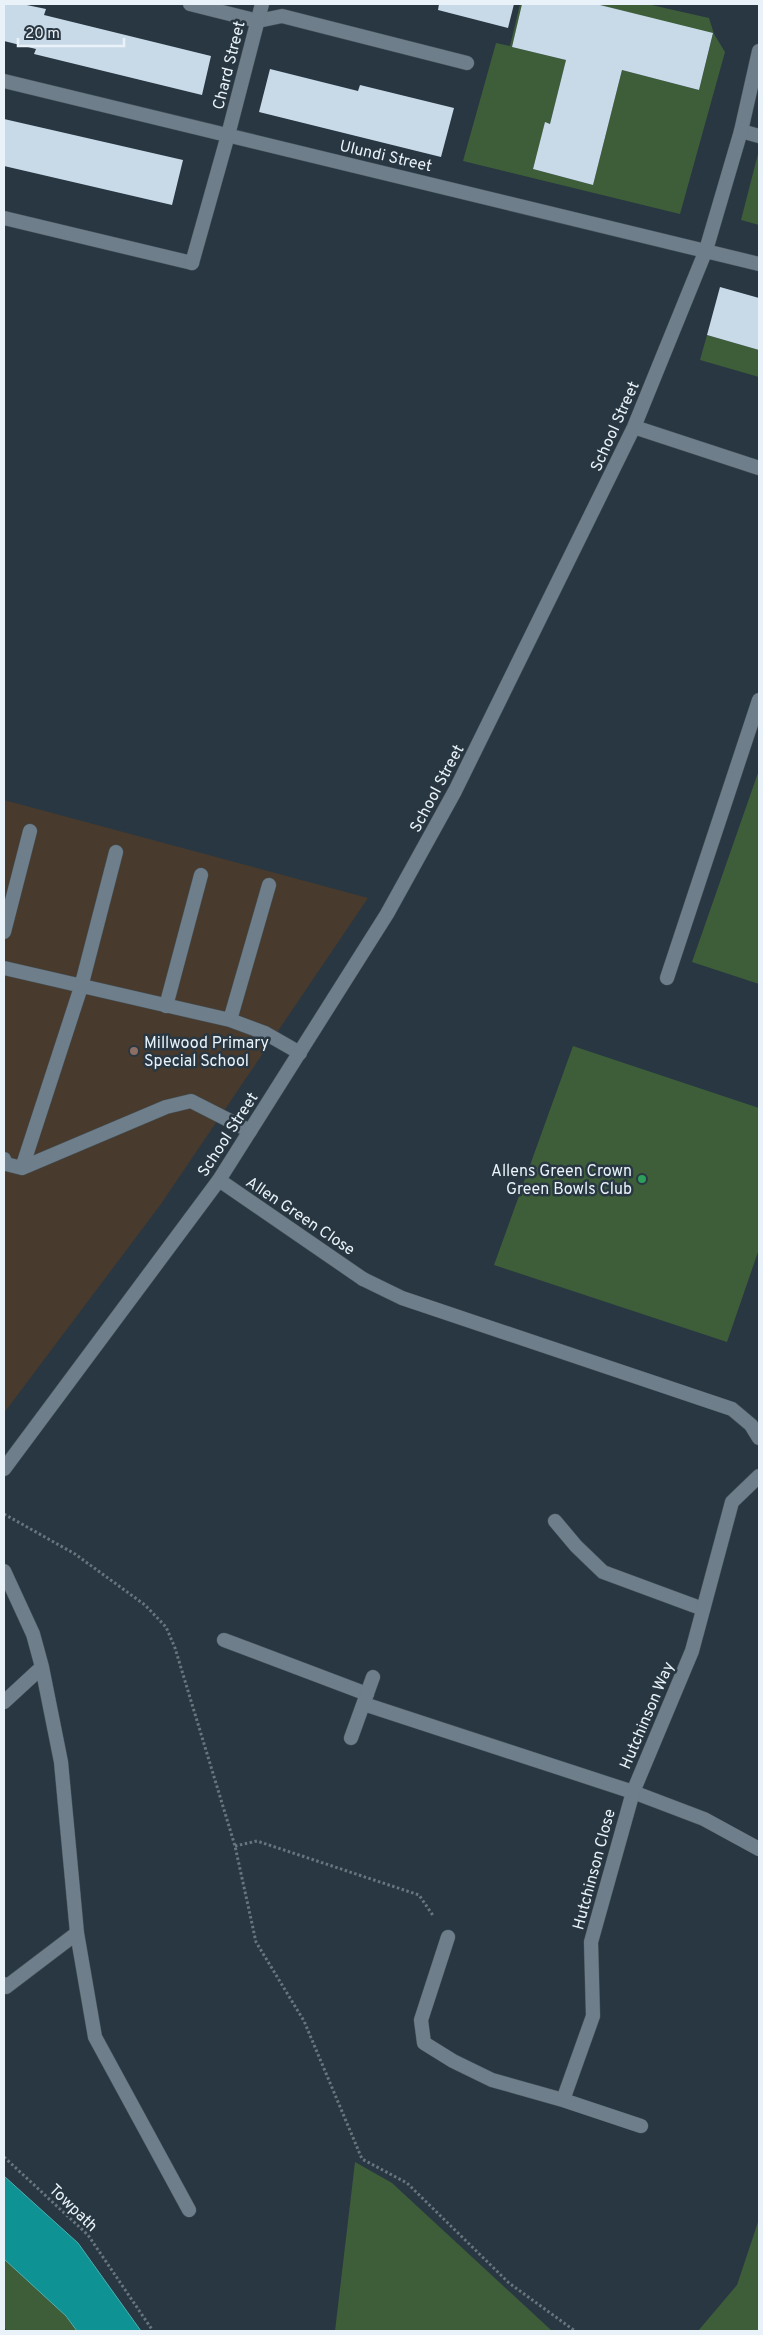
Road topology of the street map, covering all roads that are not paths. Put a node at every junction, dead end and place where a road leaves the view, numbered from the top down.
1 (190, 4) edge
2 (262, 4) edge
3 (258, 21) junction
4 (759, 52) edge
5 (467, 63) dead end
6 (4, 81) edge
7 (741, 131) junction
8 (228, 135) junction
9 (759, 136) edge
10 (4, 218) edge
11 (706, 250) junction
12 (759, 264) edge
13 (634, 427) junction
14 (759, 468) edge
15 (759, 700) edge
16 (30, 831) dead end
17 (116, 852) dead end
18 (201, 875) dead end
19 (269, 885) dead end
20 (4, 932) edge
21 (4, 968) edge
22 (666, 978) dead end
23 (81, 987) junction
24 (166, 1006) junction
25 (230, 1020) junction
26 (300, 1053) junction
27 (250, 1131) junction
28 (4, 1159) edge
29 (22, 1168) junction
30 (219, 1180) junction
31 (759, 1438) edge
32 (4, 1469) edge
33 (759, 1476) edge
34 (555, 1521) dead end
35 (4, 1571) edge
36 (703, 1609) junction
37 (224, 1640) dead end
38 (42, 1667) junction
39 (374, 1677) dead end
40 (366, 1699) junction
41 (4, 1702) edge
42 (350, 1738) dead end
43 (632, 1792) junction
44 (759, 1849) edge
45 (77, 1933) junction
46 (448, 1937) road end
47 (4, 1984) edge
48 (563, 2100) junction
49 (641, 2126) dead end
50 (189, 2210) dead end

1 - 3 street
2 - 3 street, Chard Street
3 - 5 street
3 - 8 street, Chard Street
4 - 7 street, School Street
6 - 8 street, Ulundi Street
7 - 9 street
7 - 11 street, School Street
8 - 10 street, Chard Street
8 - 11 street, Ulundi Street
11 - 12 street, Ulundi Street
11 - 13 street, School Street
13 - 14 street
13 - 26 street, School Street
15 - 22 street
16 - 20 street
17 - 23 street
18 - 24 street
19 - 25 street
21 - 23 street
23 - 24 street
23 - 29 street
24 - 25 street
25 - 26 street
26 - 27 street, School Street
27 - 29 street
27 - 30 street, School Street
28 - 29 street
30 - 31 street, Allen Green Close
30 - 32 street, School Street
33 - 36 street, Hutchinson Way
34 - 36 street
35 - 38 street
36 - 43 street, Hutchinson Way
37 - 40 street, Hutchinson Way
38 - 41 street
38 - 45 street
39 - 40 street
40 - 42 street
40 - 43 street, Hutchinson Way
43 - 44 street
43 - 48 street, Hutchinson Close
45 - 47 street
45 - 50 street
46 - 48 street
48 - 49 street

